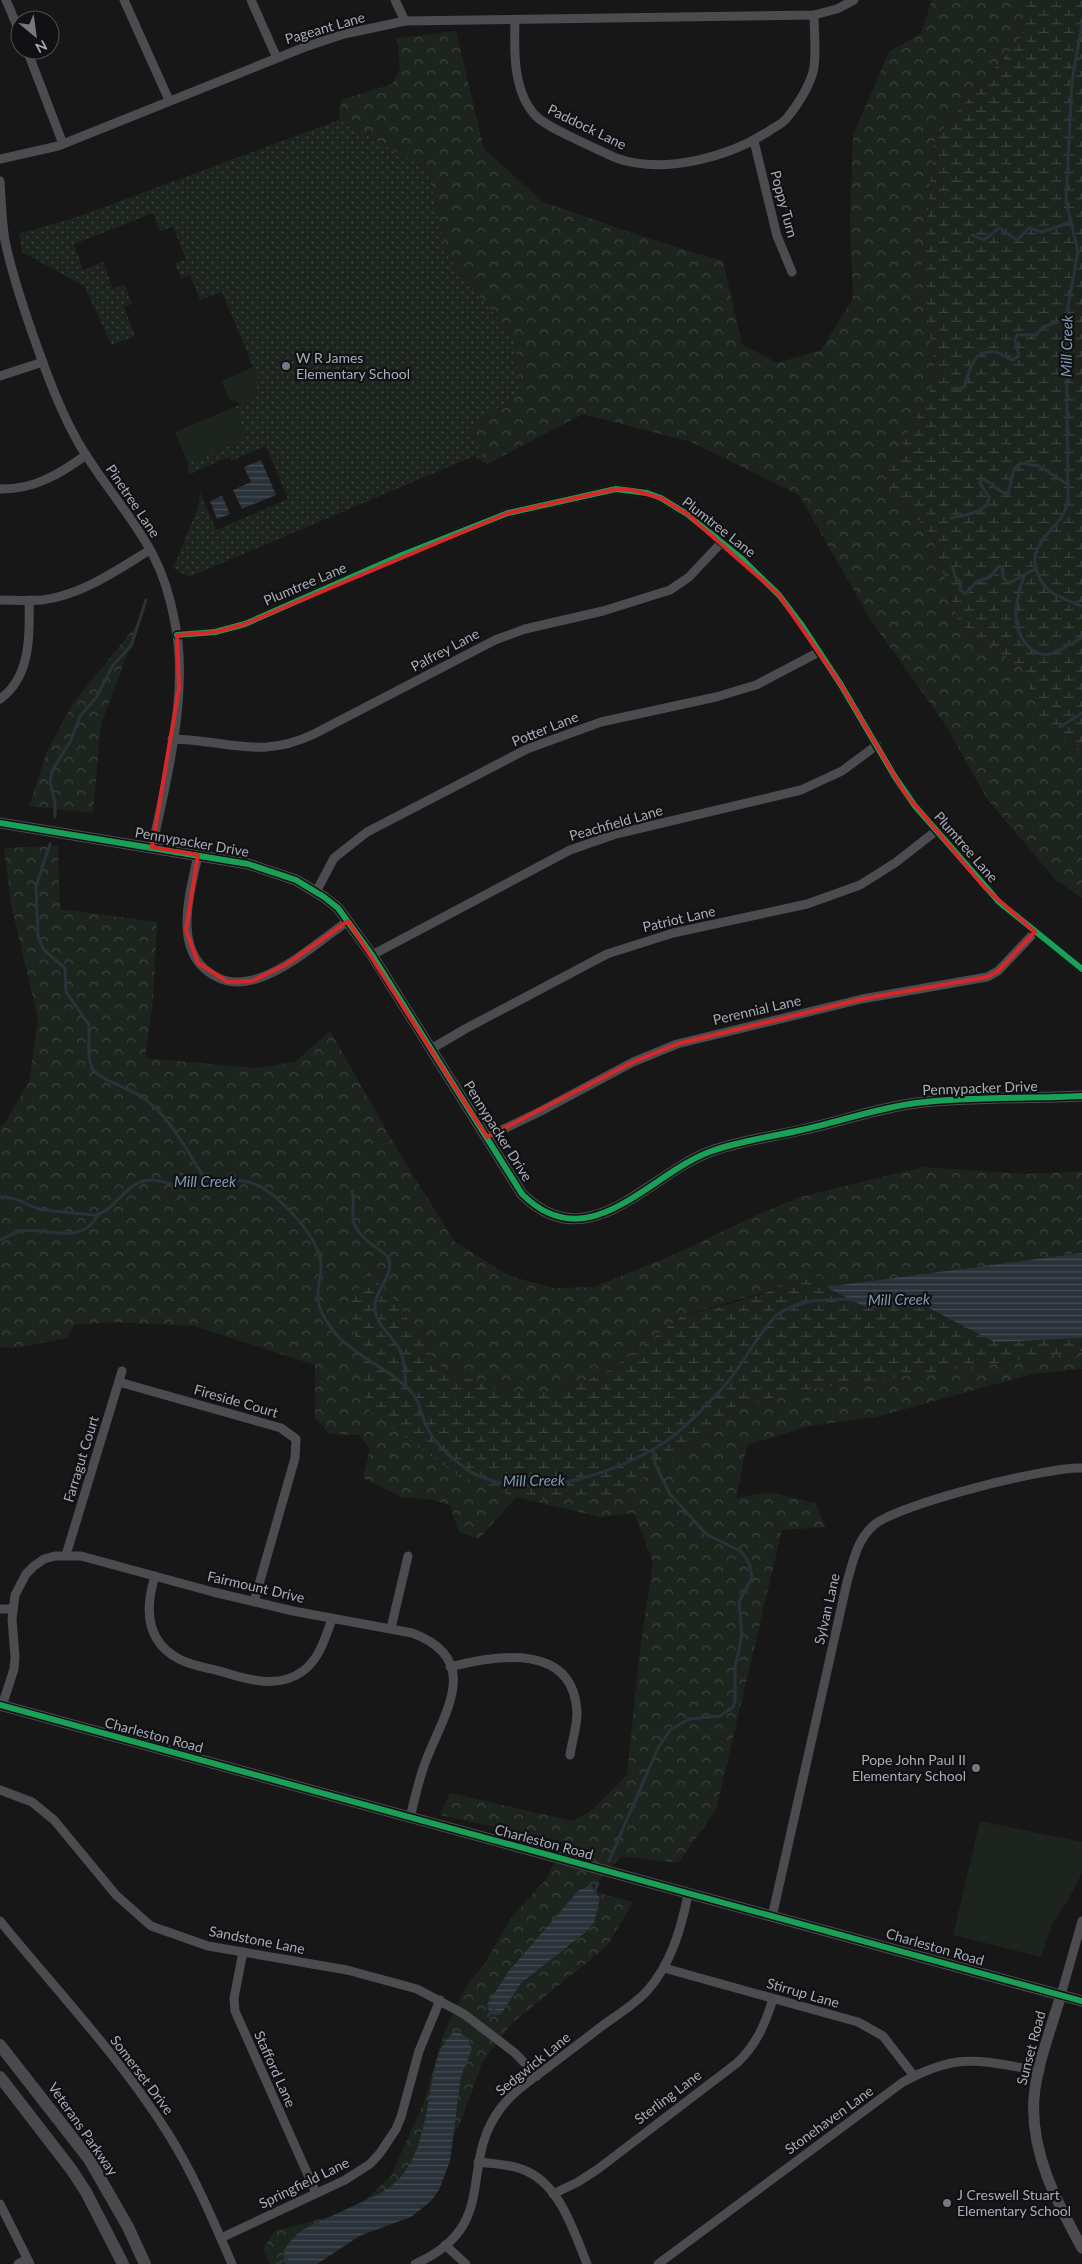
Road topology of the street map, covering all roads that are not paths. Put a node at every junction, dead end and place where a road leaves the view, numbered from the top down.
1 (124, 0) edge
2 (251, 0) edge
3 (395, 0) edge
4 (854, 0) edge
5 (814, 15) junction
6 (515, 20) junction
7 (405, 21) junction
8 (276, 56) junction
9 (31, 60) edge
10 (169, 100) junction
11 (754, 141) junction
12 (63, 144) junction
13 (0, 159) edge
14 (0, 181) edge
15 (10, 261) junction
16 (0, 263) edge
17 (792, 272) dead end
18 (42, 362) junction
19 (0, 376) edge
20 (86, 455) junction
21 (0, 489) edge
22 (721, 543) junction
23 (150, 550) junction
24 (0, 600) edge
25 (29, 600) junction
26 (177, 635) junction
27 (819, 652) junction
28 (0, 699) edge
29 (172, 739) junction
30 (877, 744) junction
31 (0, 823) edge
32 (936, 831) junction
33 (152, 847) junction
34 (198, 855) junction
35 (316, 892) junction
36 (348, 921) junction
37 (1034, 932) junction
38 (372, 955) junction
39 (1082, 969) edge
40 (432, 1049) junction
41 (1082, 1096) edge
42 (487, 1137) junction
43 (122, 1371) dead end
44 (119, 1382) junction
45 (1082, 1468) edge
46 (66, 1555) junction
47 (408, 1556) dead end
48 (154, 1576) junction
49 (254, 1602) junction
50 (0, 1608) edge
51 (12, 1609) junction
52 (332, 1619) junction
53 (391, 1628) junction
54 (450, 1667) junction
55 (1, 1706) edge
56 (570, 1755) dead end
57 (0, 1790) edge
58 (410, 1818) junction
59 (688, 1895) junction
60 (772, 1916) junction
61 (0, 1921) edge
62 (1082, 1921) edge
63 (243, 1952) junction
64 (664, 1968) junction
65 (1061, 1995) junction
66 (773, 1999) junction
67 (440, 2000) junction
68 (1082, 2001) edge
69 (0, 2045) edge
70 (1040, 2071) junction
71 (536, 2076) junction
72 (914, 2076) junction
73 (0, 2077) edge
74 (478, 2162) junction
75 (316, 2192) junction
76 (553, 2194) junction
77 (0, 2204) edge
78 (1079, 2236) edge
79 (221, 2238) junction
80 (446, 2245) junction
81 (1082, 2248) edge
82 (28, 2262) edge
83 (18, 2264) edge
84 (123, 2264) edge
85 (145, 2264) edge
86 (232, 2264) edge
87 (415, 2264) edge
88 (466, 2264) edge
89 (587, 2264) edge
90 (658, 2264) edge

1 - 10 street
2 - 8 street
3 - 7 street
4 - 5 street, Pageant Lane
5 - 6 street, Pageant Lane
5 - 11 street, Paddock Lane
6 - 7 street, Pageant Lane
6 - 11 street, Paddock Lane
7 - 8 street, Pageant Lane
8 - 10 street, Pageant Lane
9 - 12 street
10 - 12 street, Pageant Lane
11 - 17 street, Poppy Turn
12 - 13 street, Pageant Lane
14 - 15 street, Pinetree Lane
15 - 16 street
15 - 18 street, Pinetree Lane
18 - 19 street
18 - 20 street, Pinetree Lane
20 - 21 street
20 - 23 street, Pinetree Lane
22 - 26 street, Plumtree Lane
22 - 27 street, Plumtree Lane
22 - 29 street, Palfrey Lane
23 - 25 street
23 - 26 street, Pinetree Lane
24 - 25 street
25 - 28 street
26 - 29 street, Pinetree Lane
27 - 30 street, Plumtree Lane
27 - 35 street, Potter Lane
29 - 33 street, Pinetree Lane
30 - 32 street, Plumtree Lane
30 - 38 street, Peachfield Lane
31 - 33 street, Pennypacker Drive
32 - 37 street, Plumtree Lane
32 - 40 street, Patriot Lane
33 - 34 street, Pennypacker Drive
34 - 35 street, Pennypacker Drive
34 - 36 street
35 - 36 street, Pennypacker Drive
36 - 38 street, Pennypacker Drive
37 - 39 street, Plumtree Lane
37 - 42 street, Perennial Lane
38 - 40 street, Pennypacker Drive
40 - 42 street, Pennypacker Drive
41 - 42 street, Pennypacker Drive
43 - 44 street, Farragut Court
44 - 46 street, Farragut Court
44 - 49 street, Fireside Court
45 - 60 street, Sylvan Lane
46 - 48 street, Fairmount Drive
46 - 51 street, Fairmount Drive
47 - 53 street
48 - 49 street, Fairmount Drive
48 - 52 street
49 - 52 street, Fairmount Drive
50 - 51 street
51 - 55 street, Fairmount Drive
52 - 53 street, Fairmount Drive
53 - 54 street, Fairmount Drive
54 - 56 street
54 - 58 street, Fairmount Drive
55 - 58 street, Charleston Road
57 - 63 street, Sandstone Lane
58 - 59 street, Charleston Road
59 - 60 street, Charleston Road
59 - 64 street, Sedgwick Lane
60 - 65 street, Charleston Road
61 - 79 street, Somerset Drive
62 - 65 street
63 - 67 street, Sandstone Lane
63 - 75 street, Stafford Lane
64 - 66 street, Stirrup Lane
64 - 71 street, Sedgwick Lane
65 - 68 street, Charleston Road
65 - 70 street, Sunset Road
66 - 72 street, Stirrup Lane
66 - 76 street, Sterling Lane
67 - 71 street, Sandstone Lane
67 - 75 street, Springfield Lane
69 - 85 main road, Veterans Parkway
70 - 72 street, Stonehaven Lane
70 - 78 street, Sunset Road
71 - 74 street, Sedgwick Lane
72 - 90 street, Stonehaven Lane
73 - 84 main road
74 - 76 street
74 - 80 street, Sedgwick Lane
75 - 79 street, Springfield Lane
76 - 89 street
77 - 82 street
78 - 81 street, Sunset Road
79 - 86 street, Somerset Drive
80 - 87 street, Sedgwick Lane
80 - 88 street
82 - 83 street

